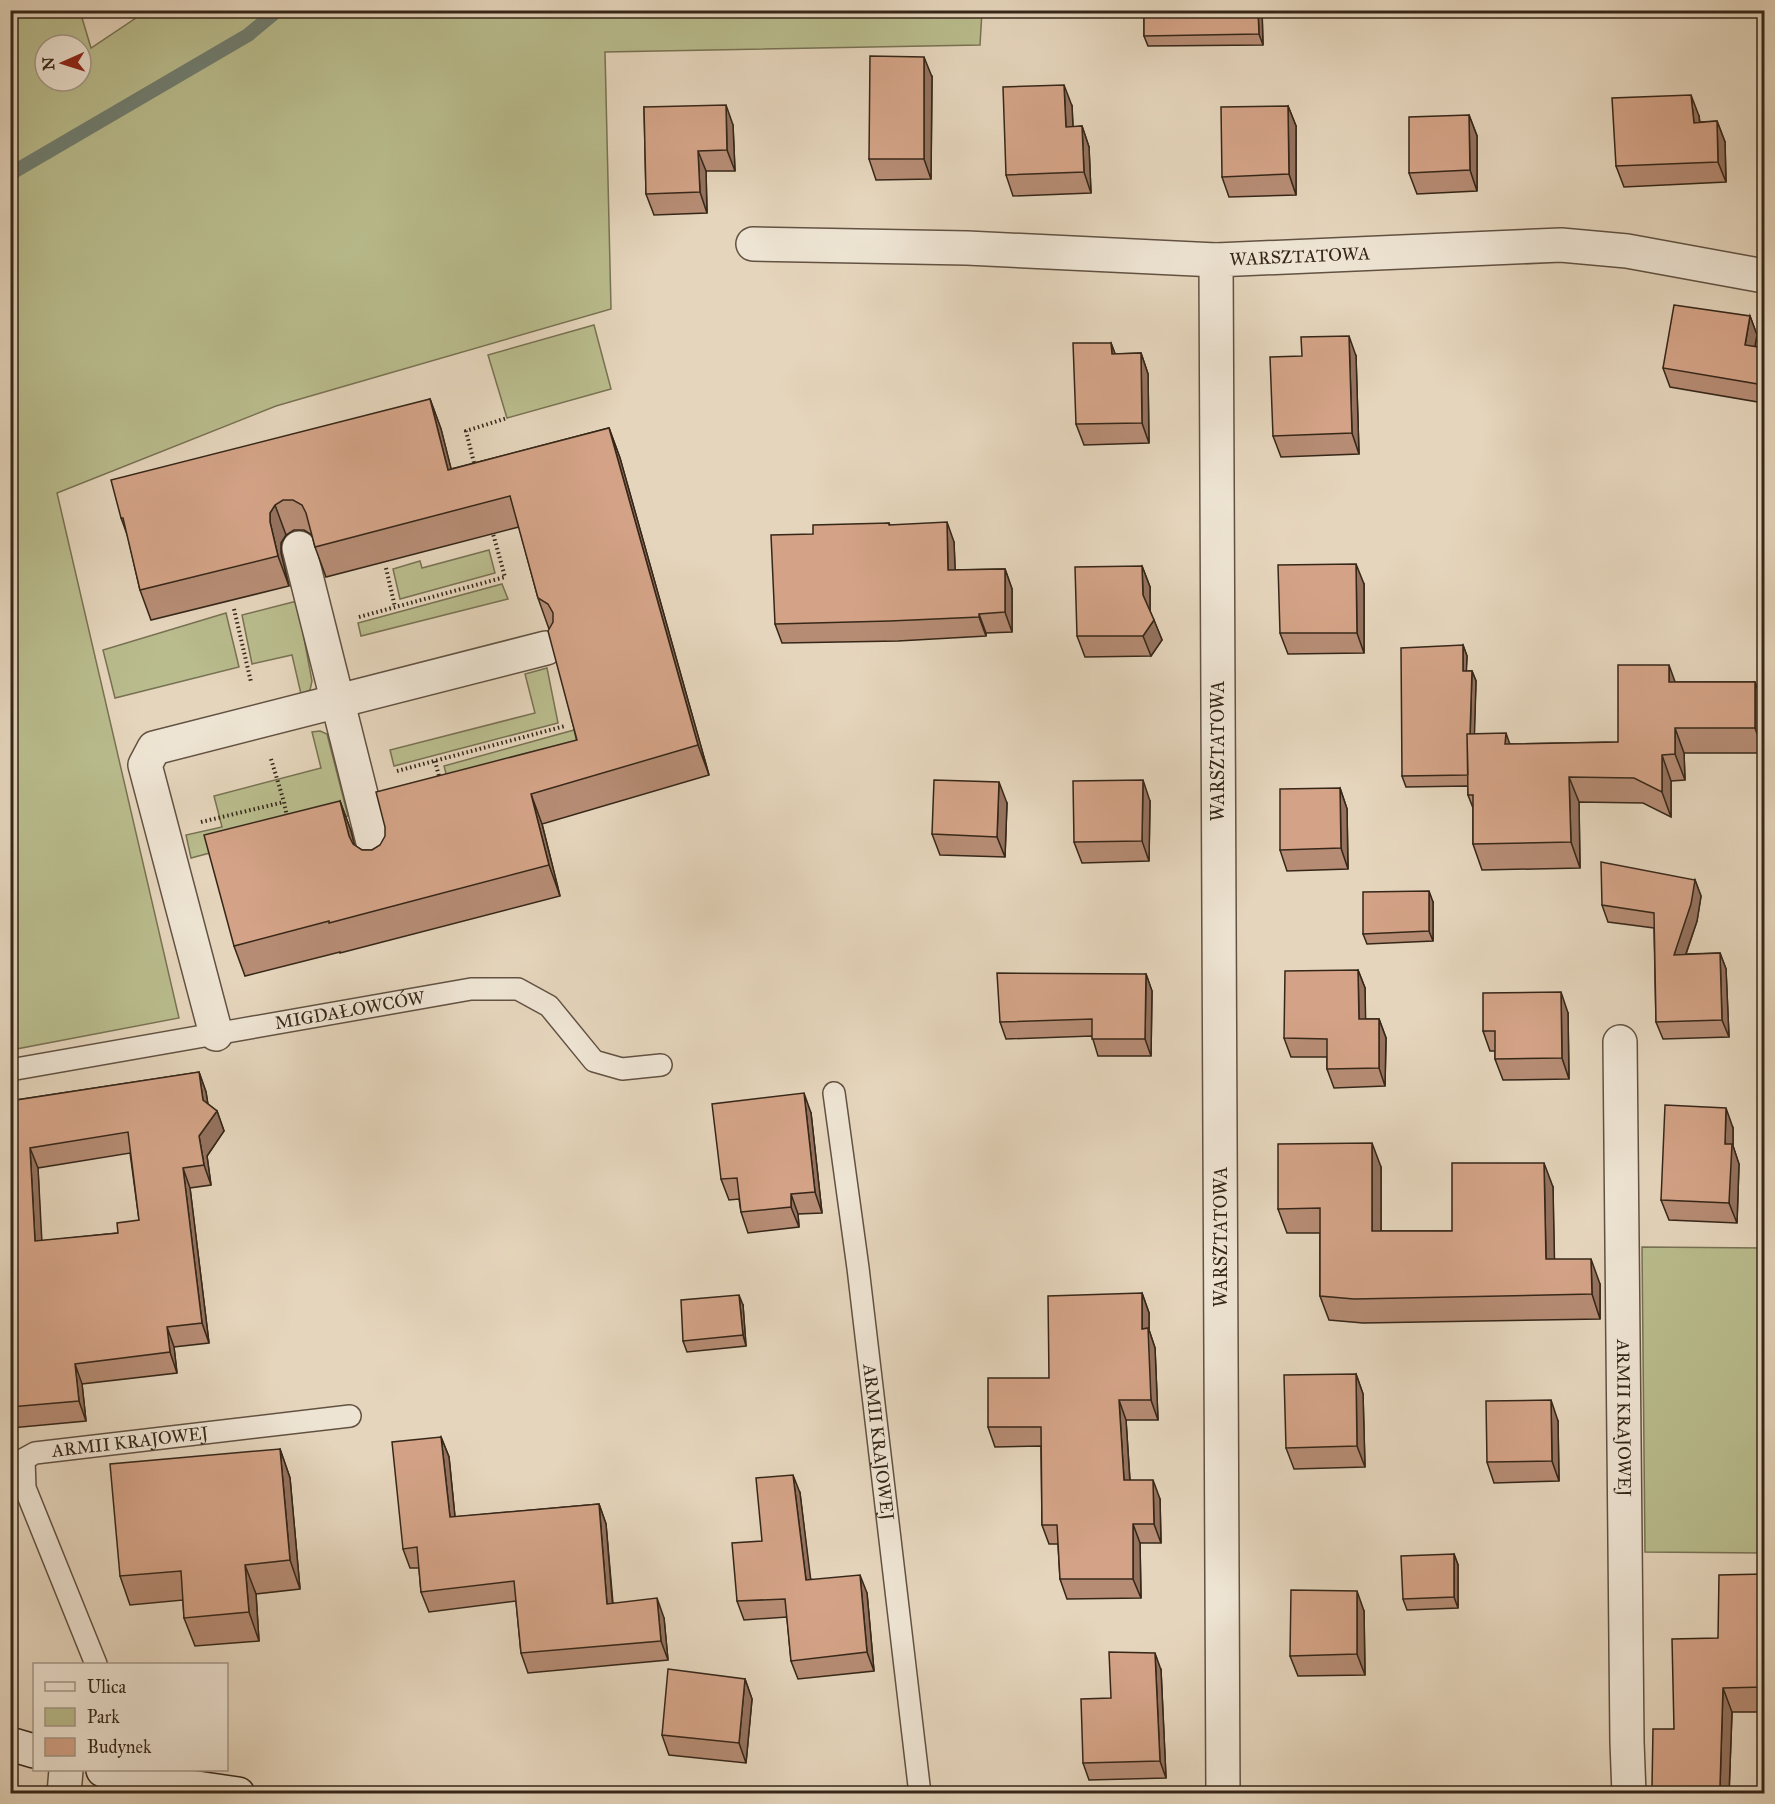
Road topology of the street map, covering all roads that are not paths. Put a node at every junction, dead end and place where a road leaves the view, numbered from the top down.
1 (753, 244) dead end
2 (1216, 260) junction
3 (1764, 276) edge
4 (299, 548) dead end
5 (546, 648) edge
6 (339, 701) junction
7 (378, 862) edge
8 (216, 1034) junction
9 (1620, 1042) dead end
10 (661, 1065) dead end
11 (10, 1070) edge
12 (834, 1093) dead end
13 (350, 1416) dead end
14 (95, 1663) edge
15 (10, 1744) edge
16 (33, 1751) edge
17 (66, 1771) edge
18 (113, 1771) edge
19 (64, 1794) edge
20 (238, 1794) edge
21 (921, 1794) edge
22 (1224, 1794) edge
23 (1629, 1794) edge

1 - 2 street
2 - 3 street, WARSZTATOWA
2 - 22 street, WARSZTATOWA
4 - 6 street
5 - 6 street
6 - 7 street
6 - 8 street
8 - 10 lane, MIGDAŁOWCÓW
8 - 11 lane, MIGDAŁOWCÓW
9 - 23 street, ARMII KRAJOWEJ
12 - 21 lane, ARMII KRAJOWEJ
13 - 14 lane, ARMII KRAJOWEJ
15 - 16 street
17 - 19 street
18 - 20 street

